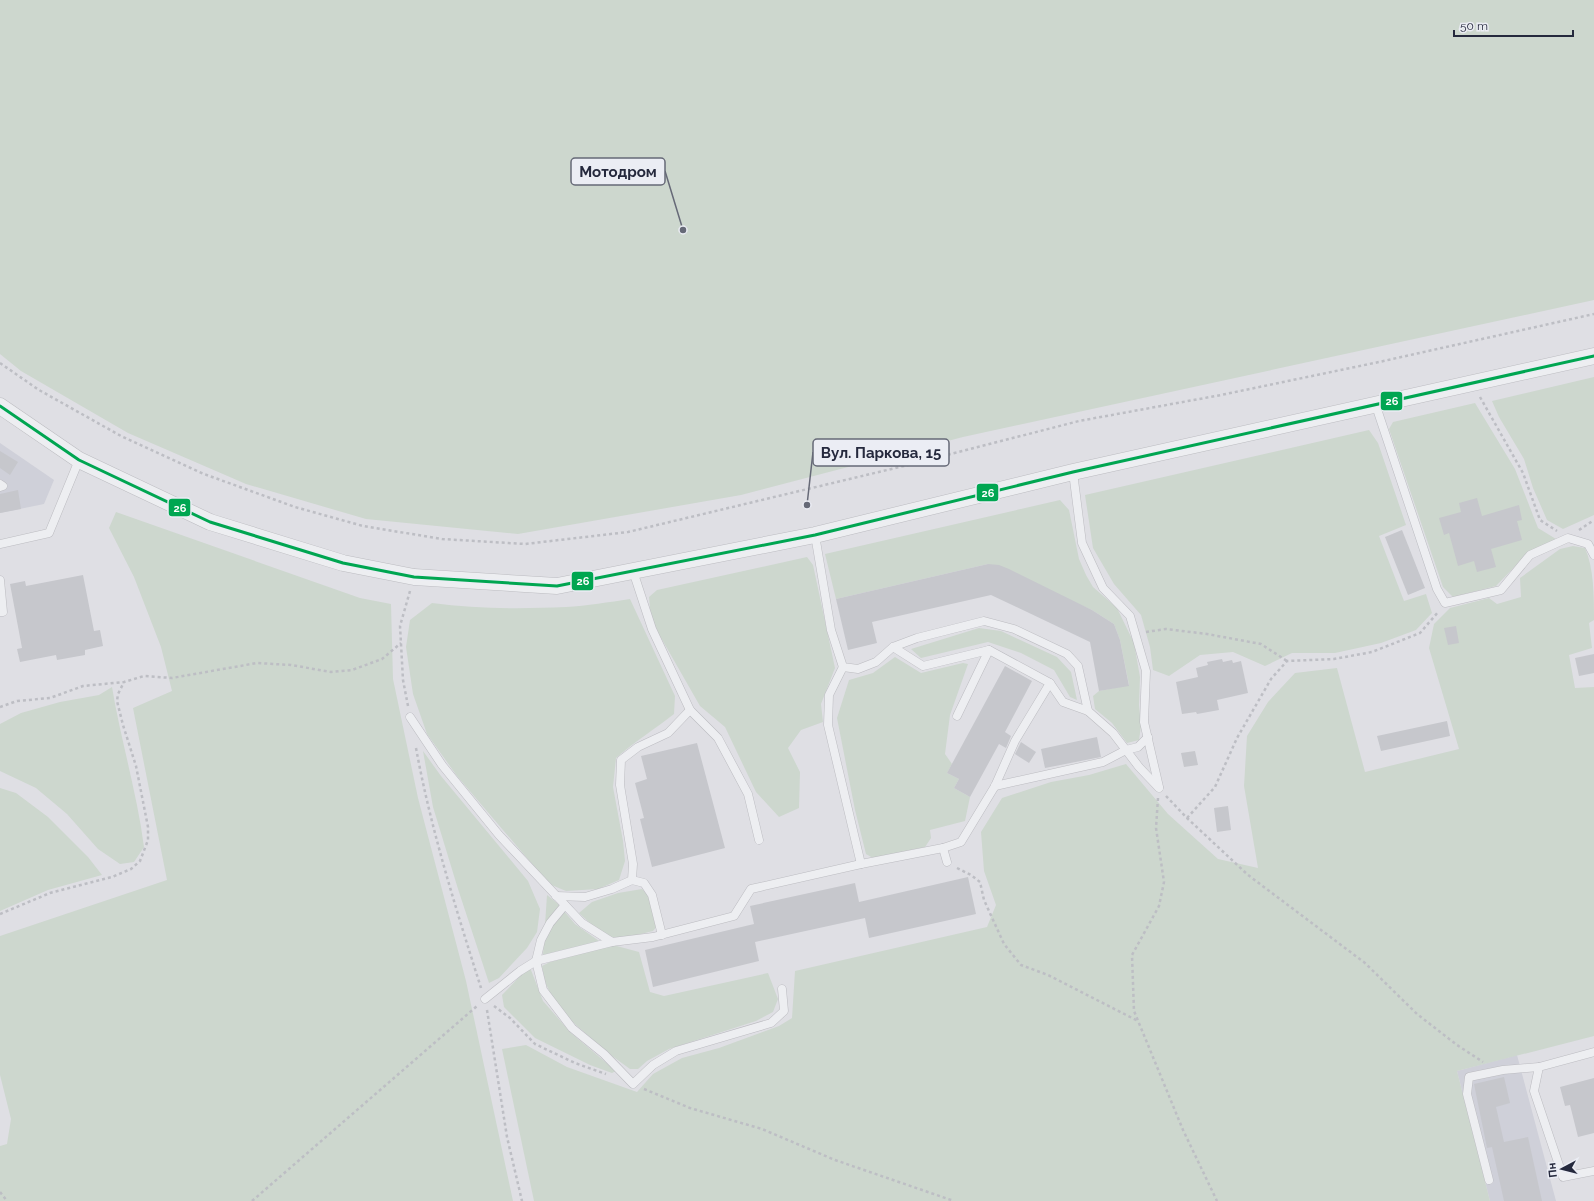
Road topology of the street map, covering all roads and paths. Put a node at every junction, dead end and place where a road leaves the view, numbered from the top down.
1 (1594, 314) edge
2 (1594, 356) edge
3 (0, 364) edge
4 (1474, 384) junction
5 (0, 406) edge
6 (1376, 406) junction
7 (79, 460) junction
8 (1073, 472) junction
9 (1594, 520) edge
10 (815, 535) junction
11 (1568, 538) junction
12 (0, 544) edge
13 (1594, 555) edge
14 (633, 571) junction
15 (414, 577) junction
16 (0, 580) edge
17 (1445, 603) junction
18 (0, 612) edge
19 (1135, 633) junction
20 (401, 642) junction
21 (893, 647) junction
22 (989, 650) junction
23 (1287, 661) junction
24 (843, 667) junction
25 (124, 682) junction
26 (1050, 683) junction
27 (0, 707) edge
28 (690, 710) junction
29 (1088, 711) junction
30 (410, 716) joint
31 (957, 716) dead end
32 (1148, 737) junction
33 (416, 748) dead end
34 (1126, 750) junction
35 (995, 786) junction
36 (1159, 788) junction
37 (1187, 818) junction
38 (759, 840) dead end
39 (943, 848) junction
40 (947, 862) joint
41 (861, 864) junction
42 (632, 880) junction
43 (556, 896) junction
44 (564, 905) junction
45 (0, 914) edge
46 (662, 935) junction
47 (612, 942) junction
48 (536, 961) junction
49 (782, 989) dead end
50 (485, 999) junction
51 (1138, 1021) junction
52 (1594, 1052) edge
53 (1539, 1068) junction
54 (1493, 1072) junction
55 (633, 1084) junction
56 (1594, 1171) edge
57 (1489, 1180) dead end
58 (0, 1192) edge
59 (7, 1201) edge
60 (252, 1201) edge
61 (522, 1201) edge
62 (954, 1201) edge
63 (1217, 1201) edge

1 - 3 path
2 - 4 street
4 - 6 street
4 - 11 path
5 - 7 street
6 - 8 street
6 - 17 lane
7 - 12 lane
7 - 15 street
8 - 10 street
8 - 19 lane
9 - 11 path
10 - 14 street
10 - 24 lane
11 - 13 lane
11 - 17 lane
14 - 15 street
14 - 28 lane
15 - 20 path
16 - 18 lane
17 - 23 path
19 - 23 path
19 - 32 lane
20 - 25 path
20 - 30 path
21 - 22 lane
21 - 24 lane
21 - 29 lane
22 - 26 lane
22 - 31 lane
23 - 37 path
24 - 41 lane
25 - 27 path
25 - 45 path
26 - 29 lane
26 - 35 lane
28 - 38 lane
28 - 42 lane
29 - 34 lane
30 - 43 lane
32 - 34 lane
32 - 36 lane
33 - 50 path
34 - 35 lane
34 - 36 lane
35 - 39 lane
36 - 37 path
36 - 51 path
37 - 54 path
39 - 40 lane
39 - 41 lane
40 - 51 path
41 - 46 lane
42 - 43 lane
42 - 46 lane
43 - 44 lane
44 - 47 lane
44 - 48 lane
46 - 47 lane
47 - 48 lane
48 - 50 lane
48 - 55 lane
49 - 55 lane
50 - 55 path
50 - 60 path
50 - 61 path
51 - 63 path
52 - 53 lane
53 - 54 lane
53 - 56 lane
54 - 57 lane
55 - 62 path
58 - 59 path

